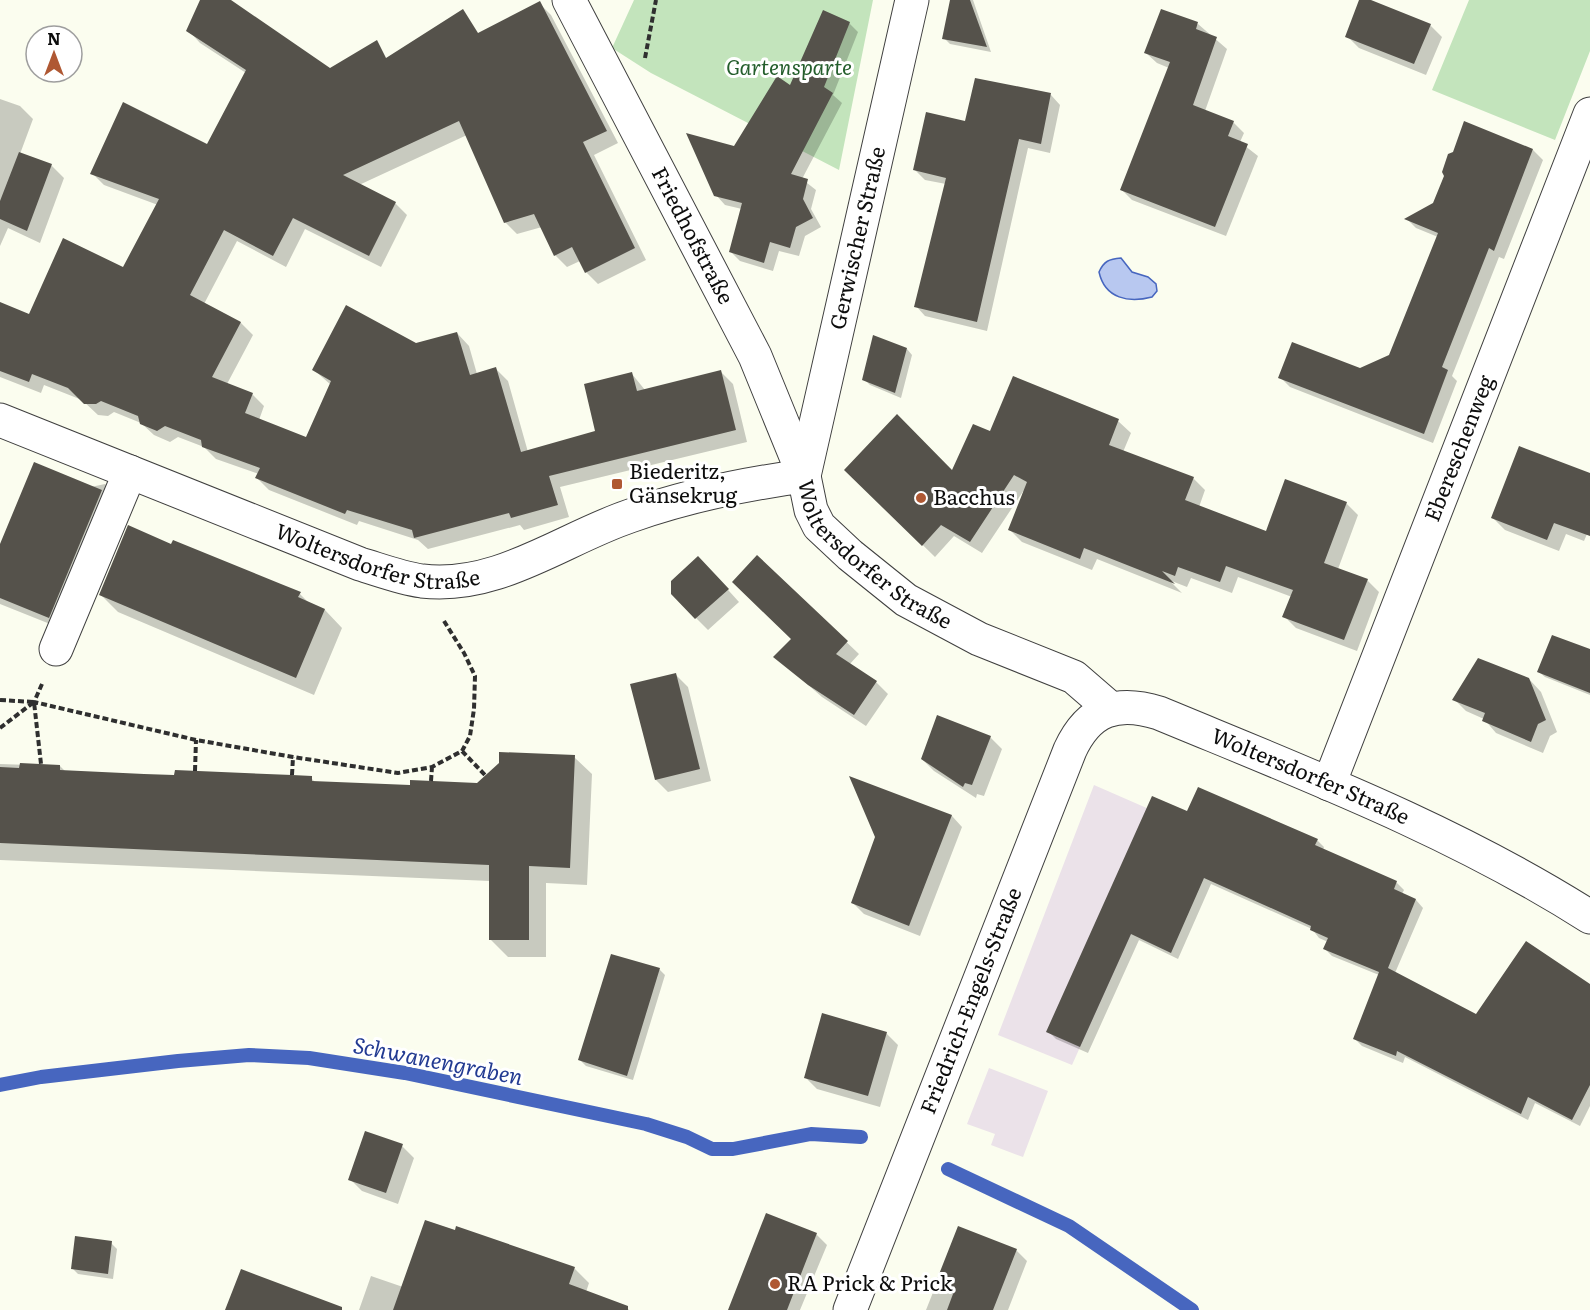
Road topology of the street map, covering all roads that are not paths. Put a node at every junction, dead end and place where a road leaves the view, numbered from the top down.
1 (569, 0) edge
2 (912, 0) edge
3 (1590, 114) edge
4 (0, 420) edge
5 (130, 472) junction
6 (804, 476) junction
7 (57, 649) road end
8 (1111, 709) junction
9 (1329, 784) junction
10 (1590, 917) edge
11 (850, 1310) edge

1 - 6 street, Friedhofstraße
2 - 6 street, Gerwischer Straße
3 - 9 street, Ebereschenweg
4 - 5 street, Woltersdorfer Straße
5 - 6 street, Woltersdorfer Straße
5 - 7 street
6 - 8 street, Woltersdorfer Straße
8 - 9 street, Woltersdorfer Straße
8 - 11 street, Friedrich-Engels-Straße
9 - 10 street, Woltersdorfer Straße

